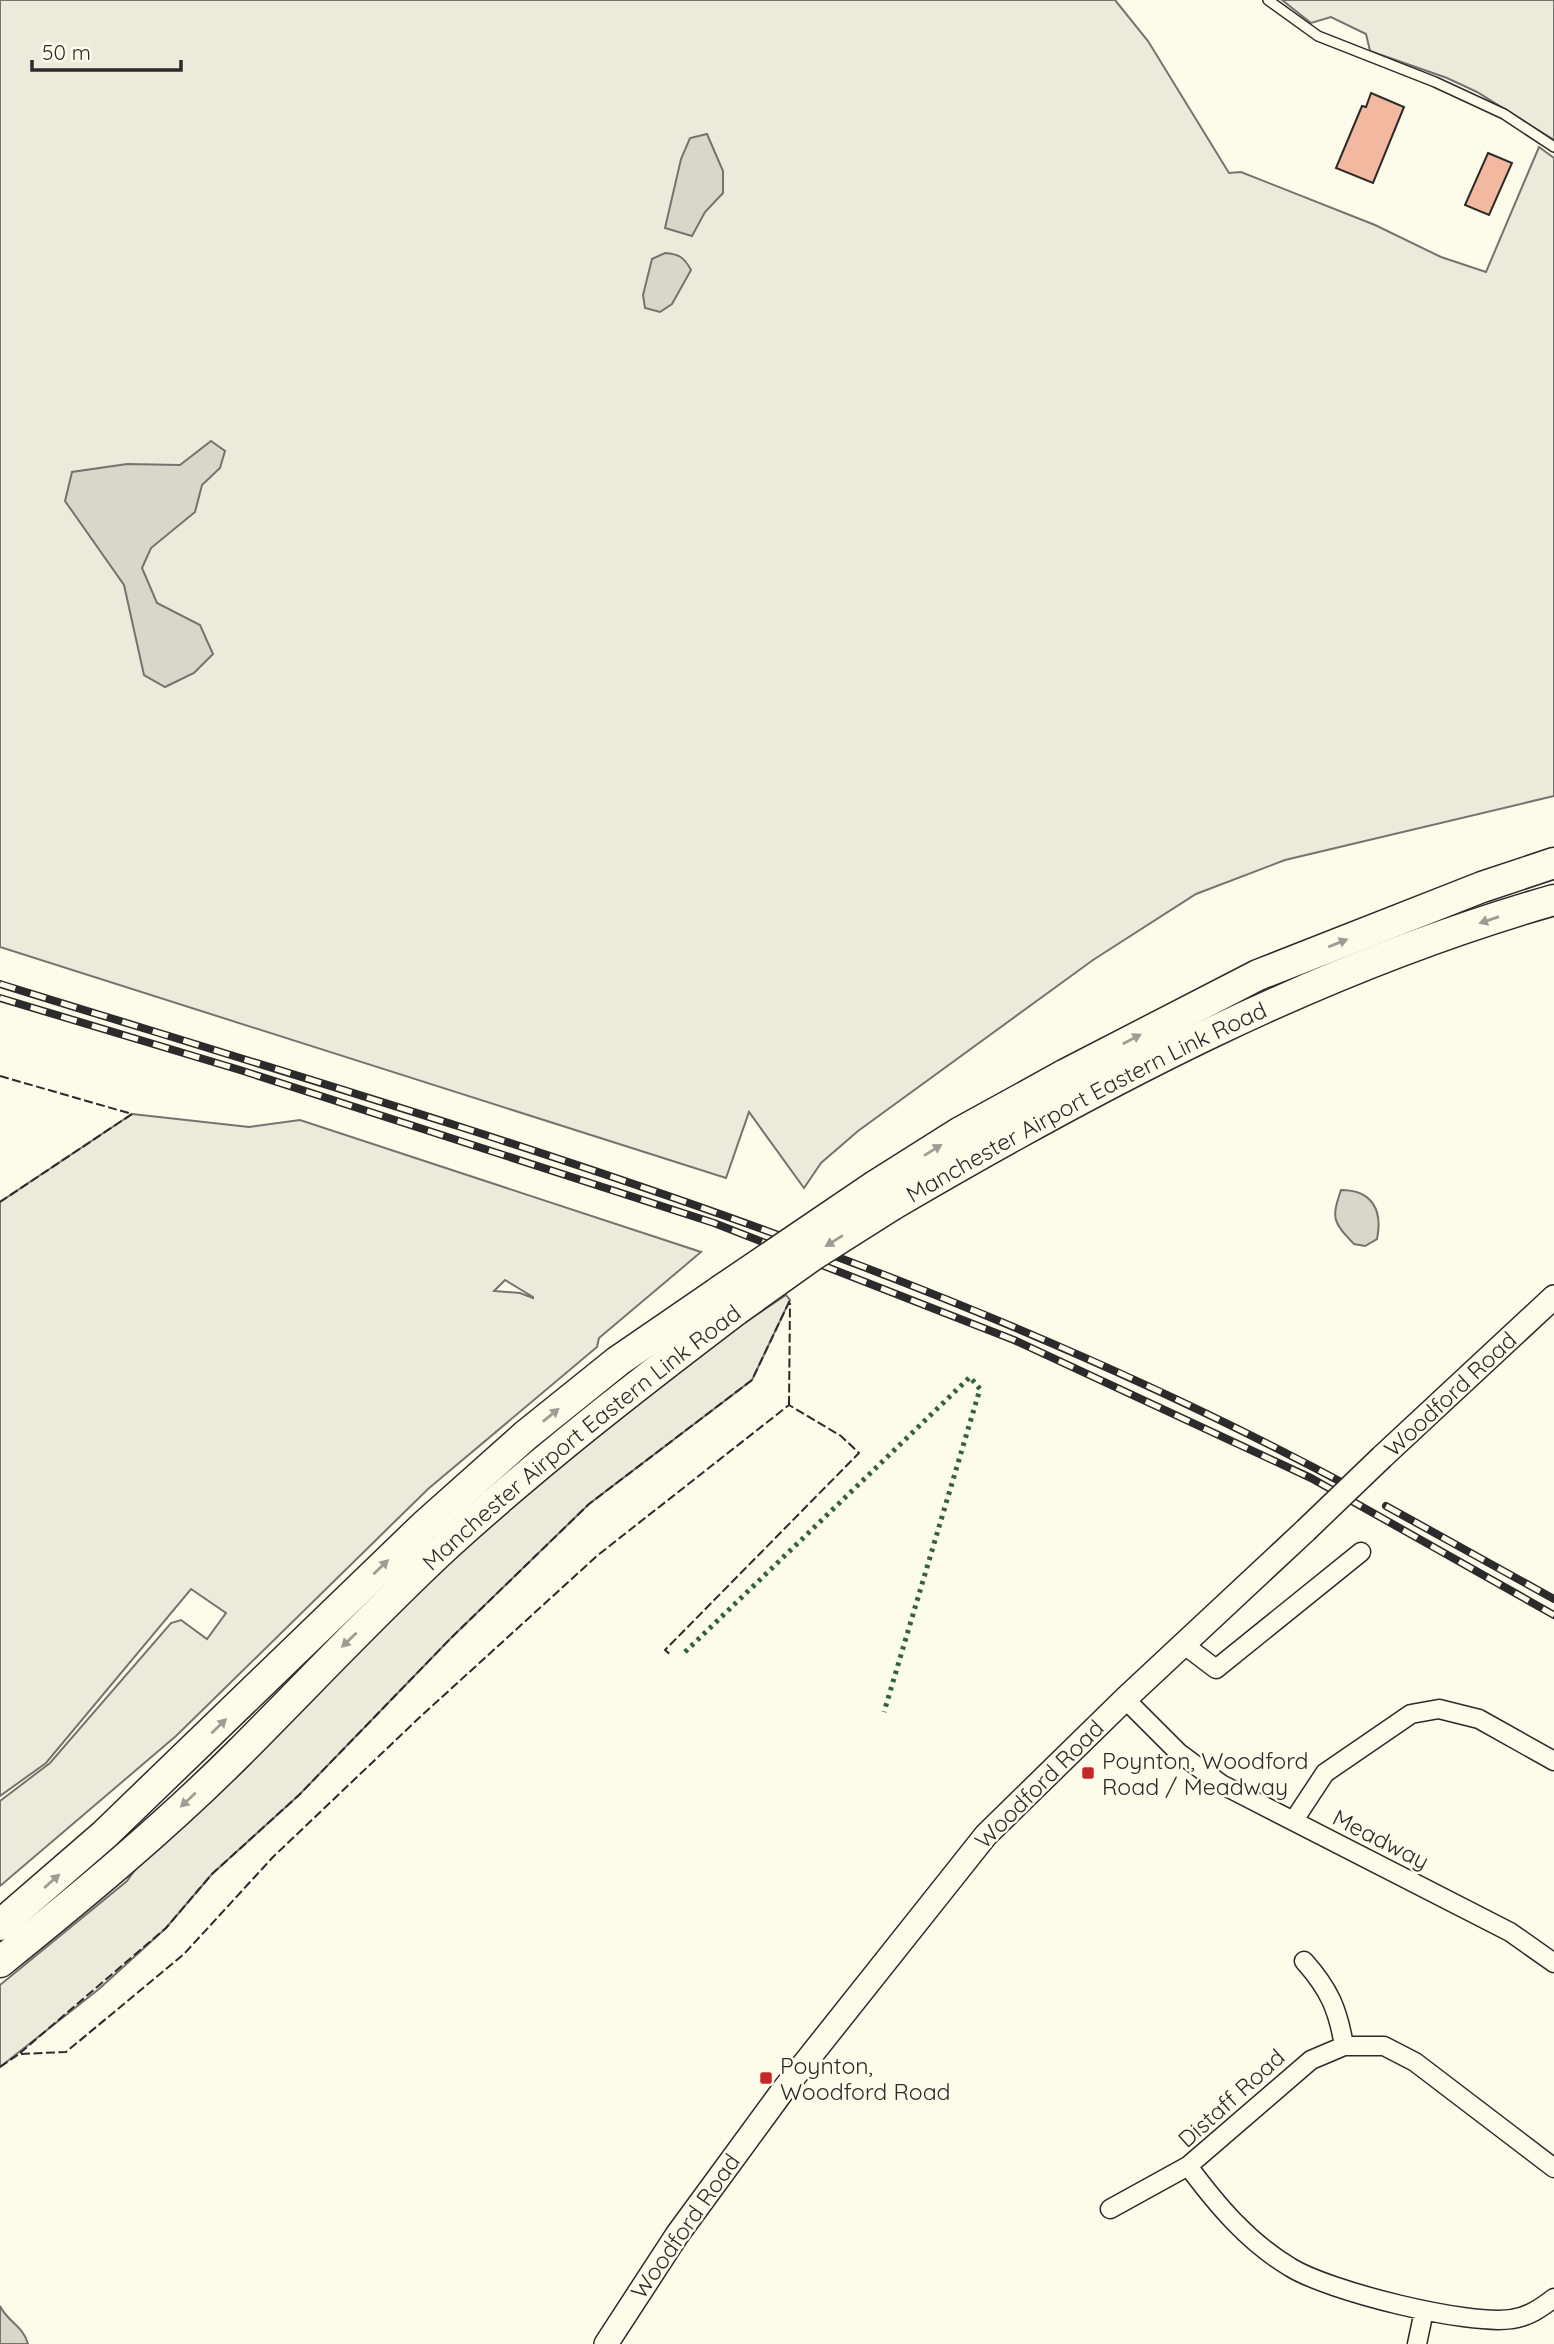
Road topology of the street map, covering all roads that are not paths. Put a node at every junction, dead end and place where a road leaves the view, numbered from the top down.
1 (1268, 0) edge
2 (1554, 147) edge
3 (1554, 863) edge
4 (1554, 900) edge
5 (884, 1195) junction
6 (1553, 1299) edge
7 (728, 1300) junction
8 (1361, 1552) dead end
9 (1183, 1644) junction
10 (1125, 1699) junction
11 (1554, 1761) edge
12 (1294, 1820) junction
13 (0, 1925) edge
14 (1304, 1961) dead end
15 (0, 1962) edge
16 (1554, 1964) edge
17 (1344, 2046) junction
18 (1188, 2166) junction
19 (1554, 2168) edge
20 (1110, 2209) dead end
21 (1554, 2298) edge
22 (1424, 2311) junction
23 (606, 2344) edge
24 (1417, 2344) edge

1 - 2 lane
5 -> 3 highway, Manchester Airport Eastern Link Road
4 -> 5 highway, Manchester Airport Eastern Link Road
5 - 7 highway, Manchester Airport Eastern Link Road, bridge
6 - 9 street, Woodford Road, bridge
13 -> 7 highway, Manchester Airport Eastern Link Road
7 -> 15 highway, Manchester Airport Eastern Link Road
8 - 9 street
9 - 10 street, Woodford Road
10 - 12 street, Meadway
10 - 23 street, Woodford Road
11 - 12 street
12 - 16 street, Meadway
14 - 17 street
17 - 18 street, Distaff Road
17 - 19 street, Distaff Road
18 - 20 street
18 - 22 street, Distaff Road
21 - 22 street, Distaff Road
22 - 24 street

